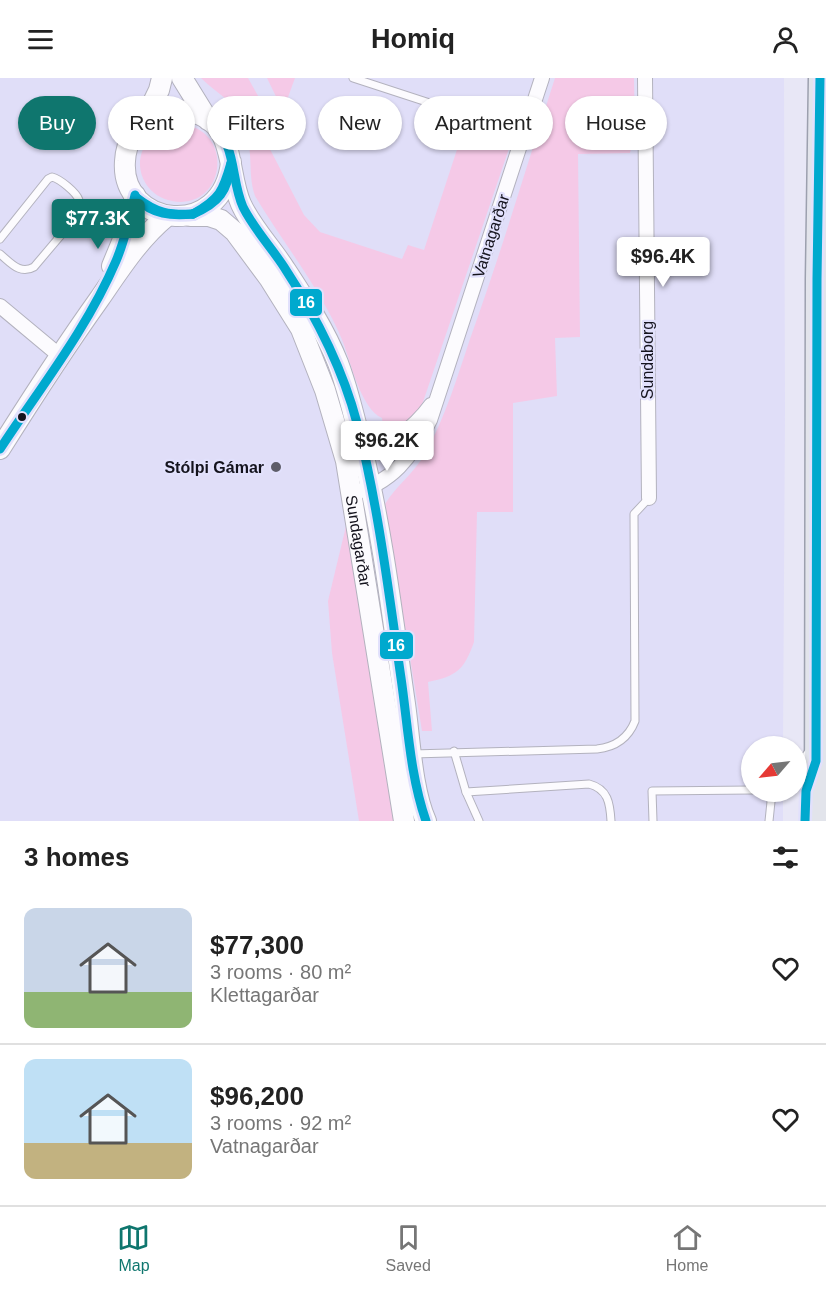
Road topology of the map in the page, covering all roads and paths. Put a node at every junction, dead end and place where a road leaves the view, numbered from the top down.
1 (162, 78) edge
2 (182, 78) edge
3 (353, 78) edge
4 (542, 78) edge
5 (645, 78) edge
6 (820, 78) edge
7 (156, 96) edge
8 (414, 98) edge
9 (207, 118) edge
10 (126, 150) edge
11 (229, 150) edge
12 (231, 162) junction
13 (135, 195) junction
14 (167, 216) junction
15 (188, 216) junction
16 (0, 239) edge
17 (0, 254) edge
18 (0, 306) edge
19 (90, 312) junction
20 (60, 356) junction
21 (439, 394) junction
22 (0, 449) edge
23 (355, 458) junction
24 (371, 488) junction
25 (351, 494) junction
26 (649, 498) joint
27 (454, 751) junction
28 (402, 755) junction
29 (807, 761) edge
30 (807, 771) edge
31 (741, 790) edge
32 (466, 792) junction
33 (771, 802) edge
34 (806, 802) edge
35 (405, 821) edge
36 (426, 821) edge
37 (479, 821) edge
38 (611, 821) edge
39 (653, 821) edge
40 (769, 821) edge
41 (805, 821) edge
42 (816, 821) edge

1 - 7 main road
2 - 9 main road, Sundagarðar
3 - 8 lane
4 - 21 street, Vatnagarðar
5 - 26 street, Sundaborg
6 - 29 main road
10 - 13 main road
11 - 12 main road, Sundagarðar
12 - 15 main road, Sundagarðar
12 - 23 main road, Sundagarðar
13 - 14 main road
13 - 19 main road
14 - 15 main road, Sundagarðar
14 - 19 main road
15 - 23 main road, Sundagarðar
16 - 17 lane
18 - 20 street
19 - 20 main road
20 - 22 main road
21 - 23 street, Vatnagarðar
21 - 24 street, Vatnagarðar
23 - 24 main road, Sundagarðar
23 - 25 main road, Sundagarðar
24 - 25 street, Vatnagarðar
24 - 28 main road, Sundagarðar
25 - 28 main road, Sundagarðar
26 - 27 lane
27 - 28 lane
27 - 32 lane
28 - 35 main road, Sundagarðar
28 - 36 main road, Sundagarðar
30 - 42 main road
31 - 39 lane
32 - 37 lane
32 - 38 lane
33 - 40 lane
34 - 41 main road

